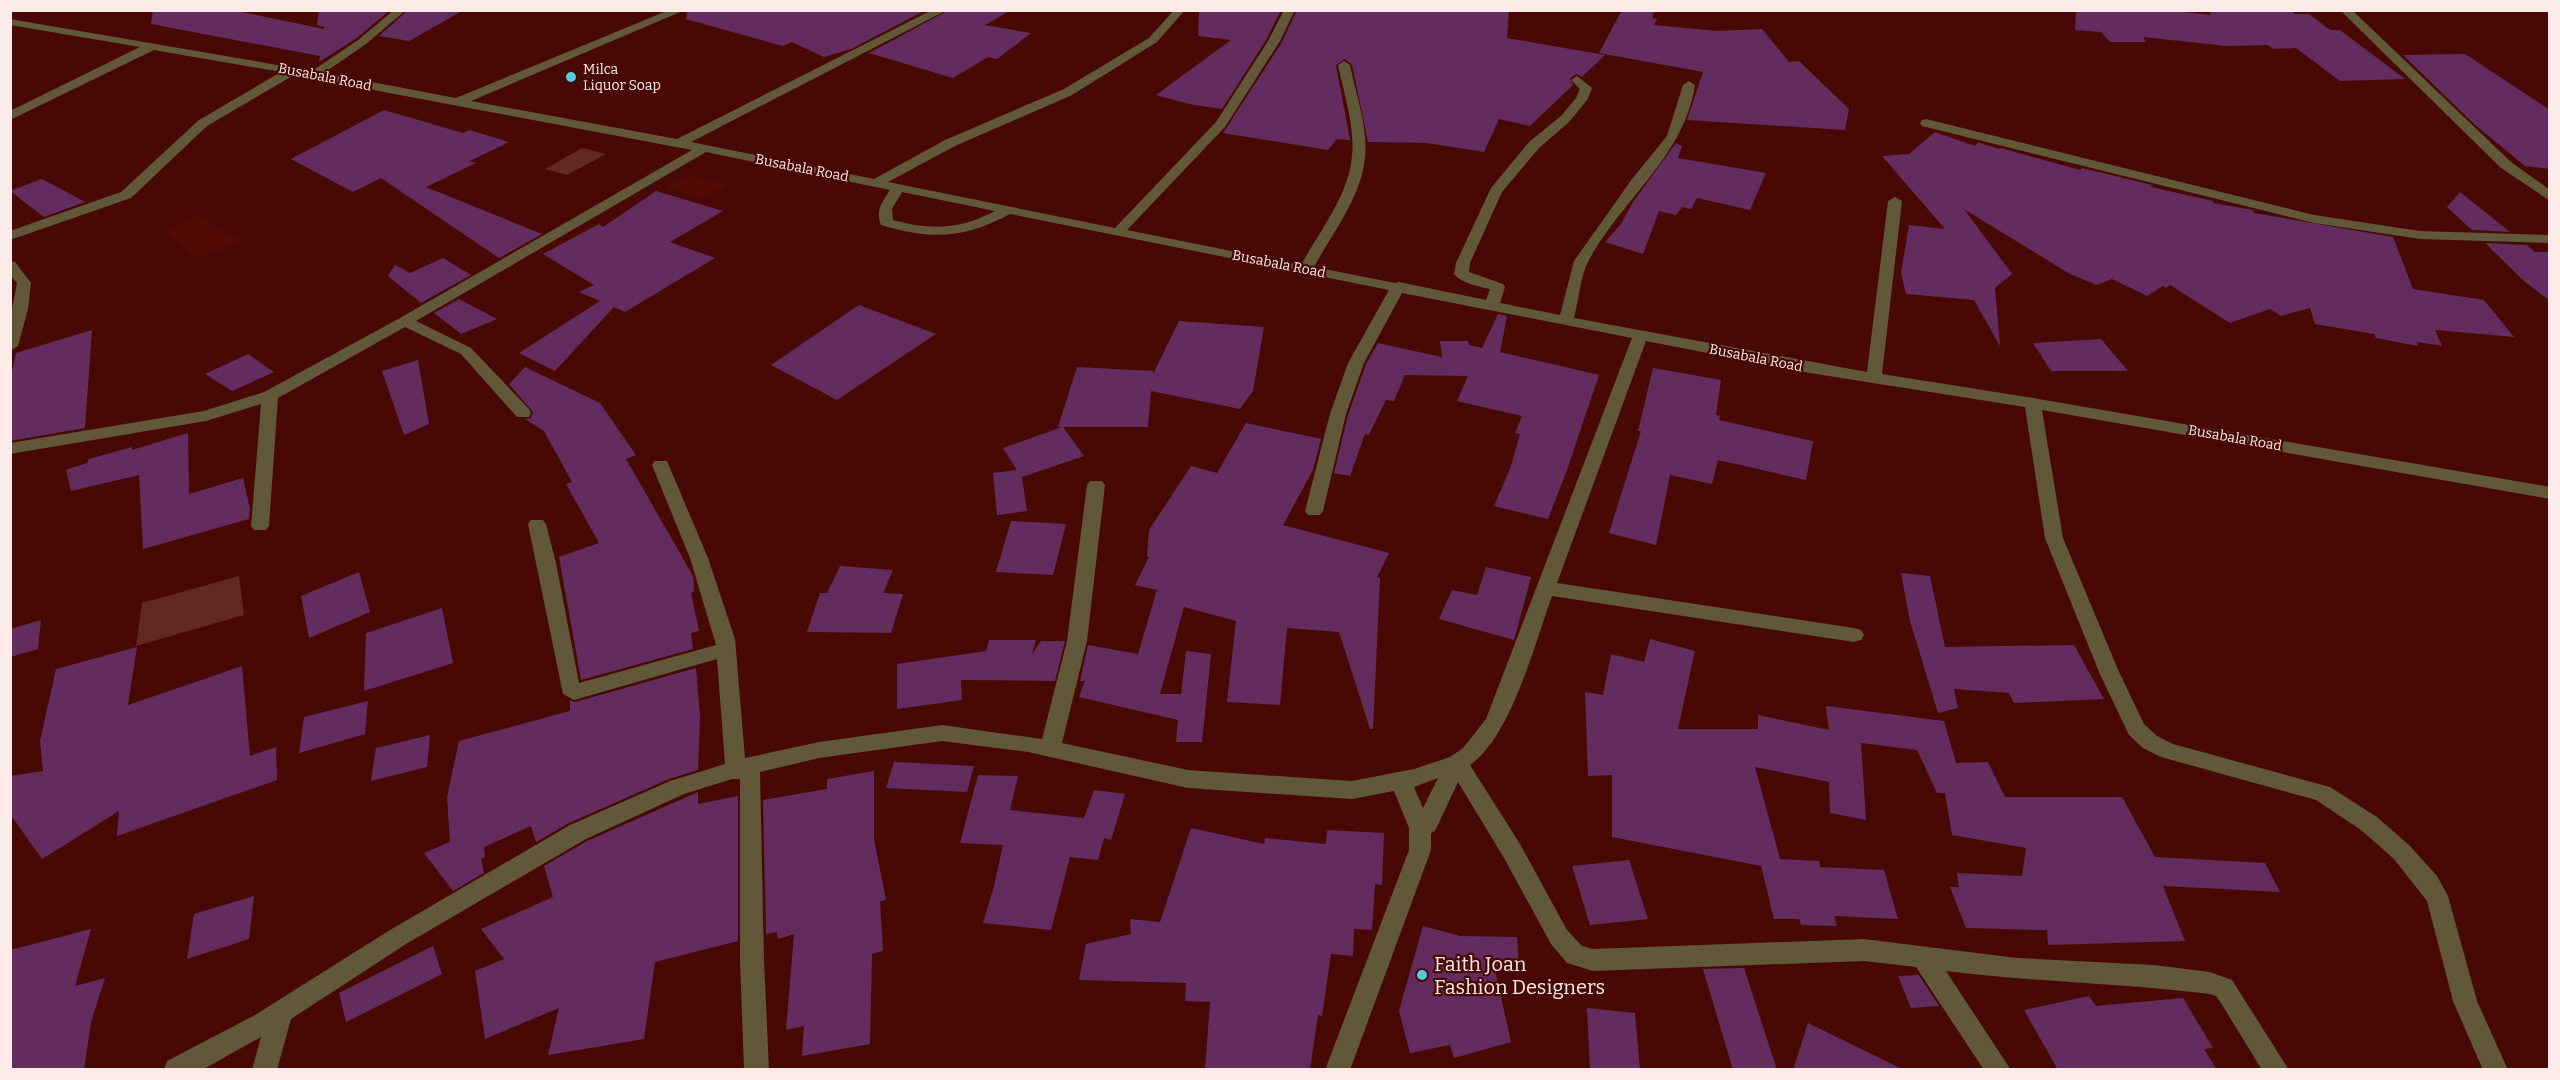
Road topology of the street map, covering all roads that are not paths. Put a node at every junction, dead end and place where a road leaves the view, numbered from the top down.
1 (401, 10) edge
2 (680, 10) edge
3 (942, 10) edge
4 (1180, 10) edge
5 (1290, 10) edge
6 (2345, 10) edge
7 (10, 22) edge
8 (152, 46) junction
9 (1344, 65) dead end
10 (291, 71) junction
11 (314, 75) junction
12 (1577, 80) dead end
13 (1689, 85) dead end
14 (457, 102) junction
15 (10, 116) edge
16 (1926, 123) dead end
17 (678, 144) junction
18 (704, 148) junction
19 (876, 183) junction
20 (898, 188) junction
21 (2550, 198) edge
22 (1895, 201) dead end
23 (1008, 210) junction
24 (1118, 232) junction
25 (10, 236) edge
26 (2550, 239) edge
27 (10, 265) edge
28 (1306, 269) junction
29 (1399, 286) junction
30 (1492, 306) junction
31 (405, 321) junction
32 (1566, 321) junction
33 (1640, 336) junction
34 (10, 346) edge
35 (1874, 378) junction
36 (270, 396) junction
37 (2033, 403) junction
38 (523, 414) dead end
39 (10, 449) edge
40 (661, 465) dead end
41 (1096, 484) dead end
42 (2550, 493) edge
43 (1314, 511) dead end
44 (537, 524) dead end
45 (260, 526) dead end
46 (1546, 588) junction
47 (1854, 635) dead end
48 (726, 649) junction
49 (1050, 749) junction
50 (1457, 764) junction
51 (742, 769) junction
52 (1401, 781) junction
53 (1427, 825) dead end
54 (1924, 959) junction
55 (281, 1012) junction
56 (176, 1070) edge
57 (264, 1070) edge
58 (757, 1070) edge
59 (1336, 1070) edge
60 (1999, 1070) edge
61 (2277, 1070) edge
62 (2496, 1070) edge

1 - 11 street
2 - 14 street
3 - 17 street
4 - 19 street
5 - 24 street
6 - 21 street
7 - 8 street, Busabala Road
8 - 10 street, Busabala Road
8 - 15 street
9 - 28 street
10 - 11 street, Busabala Road
10 - 25 street
11 - 14 street, Busabala Road
12 - 30 street
13 - 32 street
14 - 17 street, Busabala Road
16 - 26 street
17 - 18 street, Busabala Road
18 - 19 street, Busabala Road
18 - 31 street
19 - 20 street, Busabala Road
20 - 23 street, Busabala Road
20 - 23 street
22 - 35 street
23 - 24 street, Busabala Road
24 - 28 street, Busabala Road
27 - 34 street
28 - 29 street, Busabala Road
29 - 30 street, Busabala Road
29 - 43 street
30 - 32 street, Busabala Road
31 - 36 street
31 - 38 street
32 - 33 street, Busabala Road
33 - 35 street, Busabala Road
33 - 46 street
35 - 37 street, Busabala Road
36 - 39 street
36 - 45 street
37 - 42 street, Busabala Road
37 - 62 street
40 - 48 street
41 - 49 street
44 - 48 street
46 - 47 street
46 - 50 street
48 - 51 street
49 - 51 street
49 - 52 street
50 - 52 street
50 - 53 street
50 - 54 street
51 - 55 street
51 - 58 street
52 - 59 street
54 - 60 street
54 - 61 street
55 - 56 street
55 - 57 street

